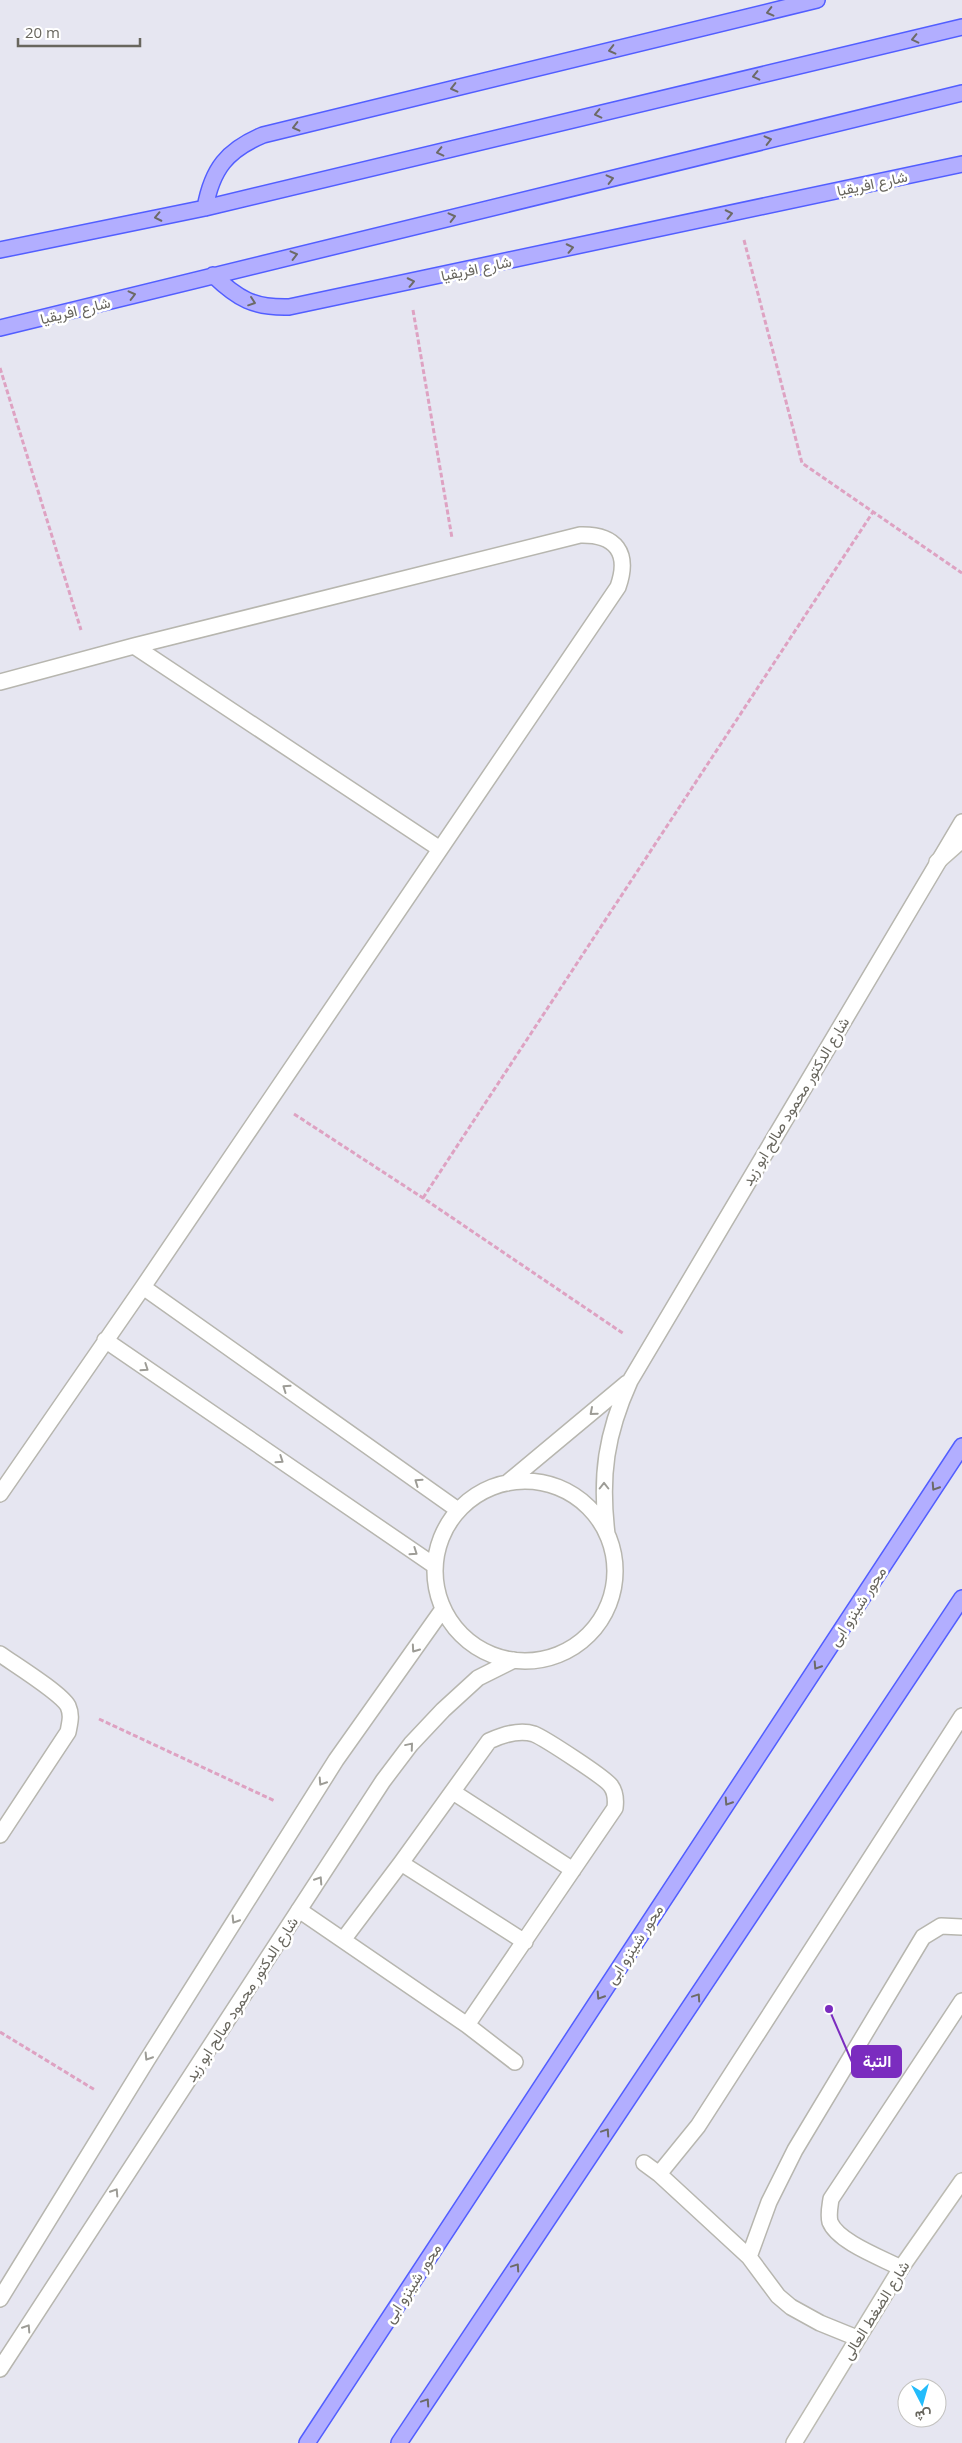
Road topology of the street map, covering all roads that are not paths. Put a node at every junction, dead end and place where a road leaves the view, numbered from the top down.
1 (817, 0) edge
2 (962, 28) edge
3 (962, 93) edge
4 (962, 164) edge
5 (206, 208) junction
6 (0, 250) edge
7 (212, 275) junction
8 (0, 328) edge
9 (134, 646) junction
10 (0, 682) edge
11 (962, 822) edge
12 (962, 840) edge
13 (440, 849) junction
14 (937, 862) junction
15 (143, 1287) junction
16 (105, 1340) junction
17 (630, 1381) junction
18 (962, 1446) edge
19 (507, 1483) junction
20 (0, 1494) edge
21 (458, 1510) junction
22 (608, 1534) junction
23 (435, 1566) junction
24 (962, 1598) edge
25 (443, 1610) junction
26 (0, 1654) edge
27 (514, 1660) junction
28 (962, 1716) edge
29 (453, 1792) junction
30 (0, 1835) edge
31 (401, 1863) junction
32 (573, 1870) junction
33 (299, 1910) junction
34 (962, 1927) edge
35 (342, 1940) junction
36 (525, 1942) junction
37 (962, 2000) edge
38 (467, 2025) junction
39 (515, 2062) dead end
40 (644, 2163) dead end
41 (659, 2174) junction
42 (962, 2181) edge
43 (749, 2257) junction
44 (902, 2268) junction
45 (0, 2300) edge
46 (857, 2338) junction
47 (0, 2369) edge
48 (307, 2443) edge
49 (399, 2443) edge
50 (794, 2443) edge

1 -> 5 main road
2 -> 5 main road
7 -> 3 main road
7 -> 4 main road, شارع افريقيا
5 -> 6 main road
8 -> 7 main road, شارع افريقيا
9 - 10 street
9 - 13 street
9 - 13 street
11 - 14 street, شارع الدكتور محمود صالح ابو زيد
12 - 14 street
13 - 15 street
14 - 17 street, شارع الدكتور محمود صالح ابو زيد
15 - 16 street
21 -> 15 street
16 - 20 street
16 -> 23 street
17 -> 19 street, شارع الدكتور محمود صالح ابو زيد
22 -> 17 street, شارع الدكتور محمود صالح ابو زيد
18 -> 48 main road, محور شينزو ابى
19 - 21 street
19 - 22 street
21 - 23 street
22 - 27 street
23 - 25 street
49 -> 24 main road
25 - 27 street
25 -> 45 street
26 - 30 street
33 -> 27 street, شارع الدكتور محمود صالح ابو زيد
28 - 41 street
29 - 31 street
29 - 32 street
29 - 32 street
31 - 35 street
31 - 36 street
32 - 36 street
33 - 35 street
47 -> 33 street, شارع الدكتور محمود صالح ابو زيد
34 - 43 street
35 - 38 street
36 - 38 street
37 - 44 street
38 - 39 street
40 - 41 street
41 - 43 street
42 - 44 street, شارع الضغط العالى
43 - 46 street
44 - 46 street, شارع الضغط العالى
46 - 50 street, شارع الضغط العالى

